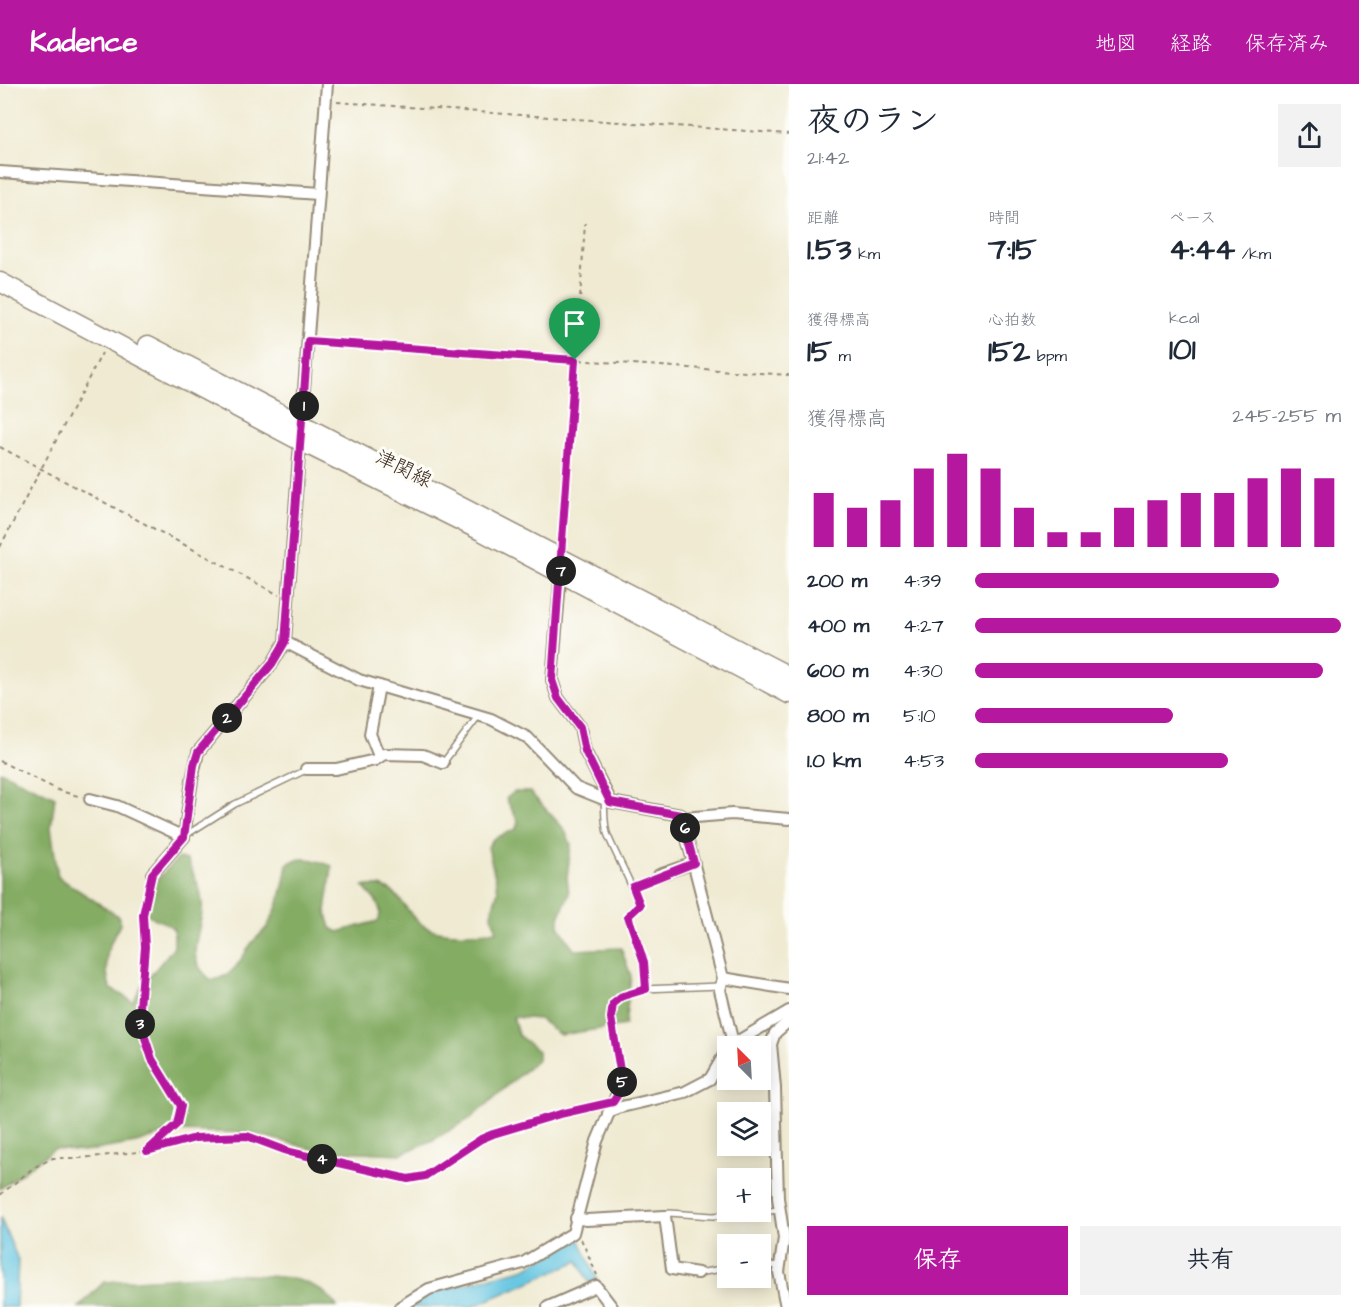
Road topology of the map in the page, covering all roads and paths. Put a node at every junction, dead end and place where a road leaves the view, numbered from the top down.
1 (327, 84) edge
2 (325, 101) junction
3 (789, 134) edge
4 (0, 172) edge
5 (318, 194) junction
6 (585, 223) dead end
7 (0, 269) edge
8 (0, 282) edge
9 (110, 338) junction
10 (308, 341) junction
11 (575, 360) junction
12 (789, 375) edge
13 (302, 434) junction
14 (0, 447) edge
15 (41, 469) junction
16 (0, 547) edge
17 (561, 567) junction
18 (288, 600) junction
19 (285, 642) junction
20 (789, 676) edge
21 (379, 686) junction
22 (789, 694) edge
23 (478, 715) junction
24 (379, 756) junction
25 (0, 761) edge
26 (443, 764) joint
27 (306, 770) joint
28 (90, 799) joint
29 (607, 801) junction
30 (683, 818) junction
31 (789, 819) edge
32 (184, 837) junction
33 (694, 863) junction
34 (152, 874) joint
35 (659, 875) joint
36 (633, 887) junction
37 (721, 982) junction
38 (646, 989) junction
39 (789, 989) edge
40 (789, 1011) edge
41 (789, 1021) edge
42 (729, 1036) edge
43 (747, 1036) edge
44 (717, 1067) edge
45 (622, 1082) joint
46 (613, 1102) junction
47 (608, 1113) junction
48 (147, 1151) junction
49 (0, 1195) edge
50 (783, 1213) edge
51 (665, 1216) junction
52 (717, 1216) edge
53 (576, 1218) junction
54 (573, 1231) junction
55 (771, 1265) edge
56 (779, 1266) junction
57 (717, 1270) edge
58 (698, 1273) joint
59 (596, 1286) junction
60 (556, 1305) edge
61 (400, 1307) edge
62 (612, 1307) edge
63 (786, 1307) edge

1 - 2 street
2 - 3 path
2 - 5 street
4 - 5 street
5 - 10 street
6 - 11 path
7 - 13 main road, 津関線
8 - 9 main road, 津関線
9 - 13 main road, 津関線
9 - 15 path
10 - 11 path
10 - 13 street
11 - 12 path
11 - 17 path
13 - 17 main road, 津関線
13 - 18 street
14 - 15 path
15 - 16 path
15 - 18 path
17 - 20 main road, 津関線
17 - 22 main road, 津関線
17 - 29 street
18 - 19 street
19 - 21 street
19 - 32 street
21 - 23 street
21 - 24 street
23 - 26 lane
23 - 29 street
24 - 26 street
24 - 27 street
25 - 28 path
27 - 32 lane
28 - 32 street
29 - 30 street
29 - 36 lane
30 - 31 street
30 - 33 street
32 - 34 street
33 - 35 street
33 - 37 street
34 - 48 path
35 - 36 lane
36 - 38 lane
37 - 38 lane
37 - 39 street
37 - 42 street
38 - 45 lane
40 - 43 street
41 - 50 street
44 - 47 street
45 - 46 street
46 - 47 street
46 - 48 path
47 - 53 street
48 - 49 path
50 - 56 street
51 - 52 lane
51 - 53 street
51 - 58 street
53 - 54 street
54 - 59 path
54 - 61 street
55 - 56 lane
56 - 63 street
57 - 58 lane
59 - 60 street
59 - 62 street

